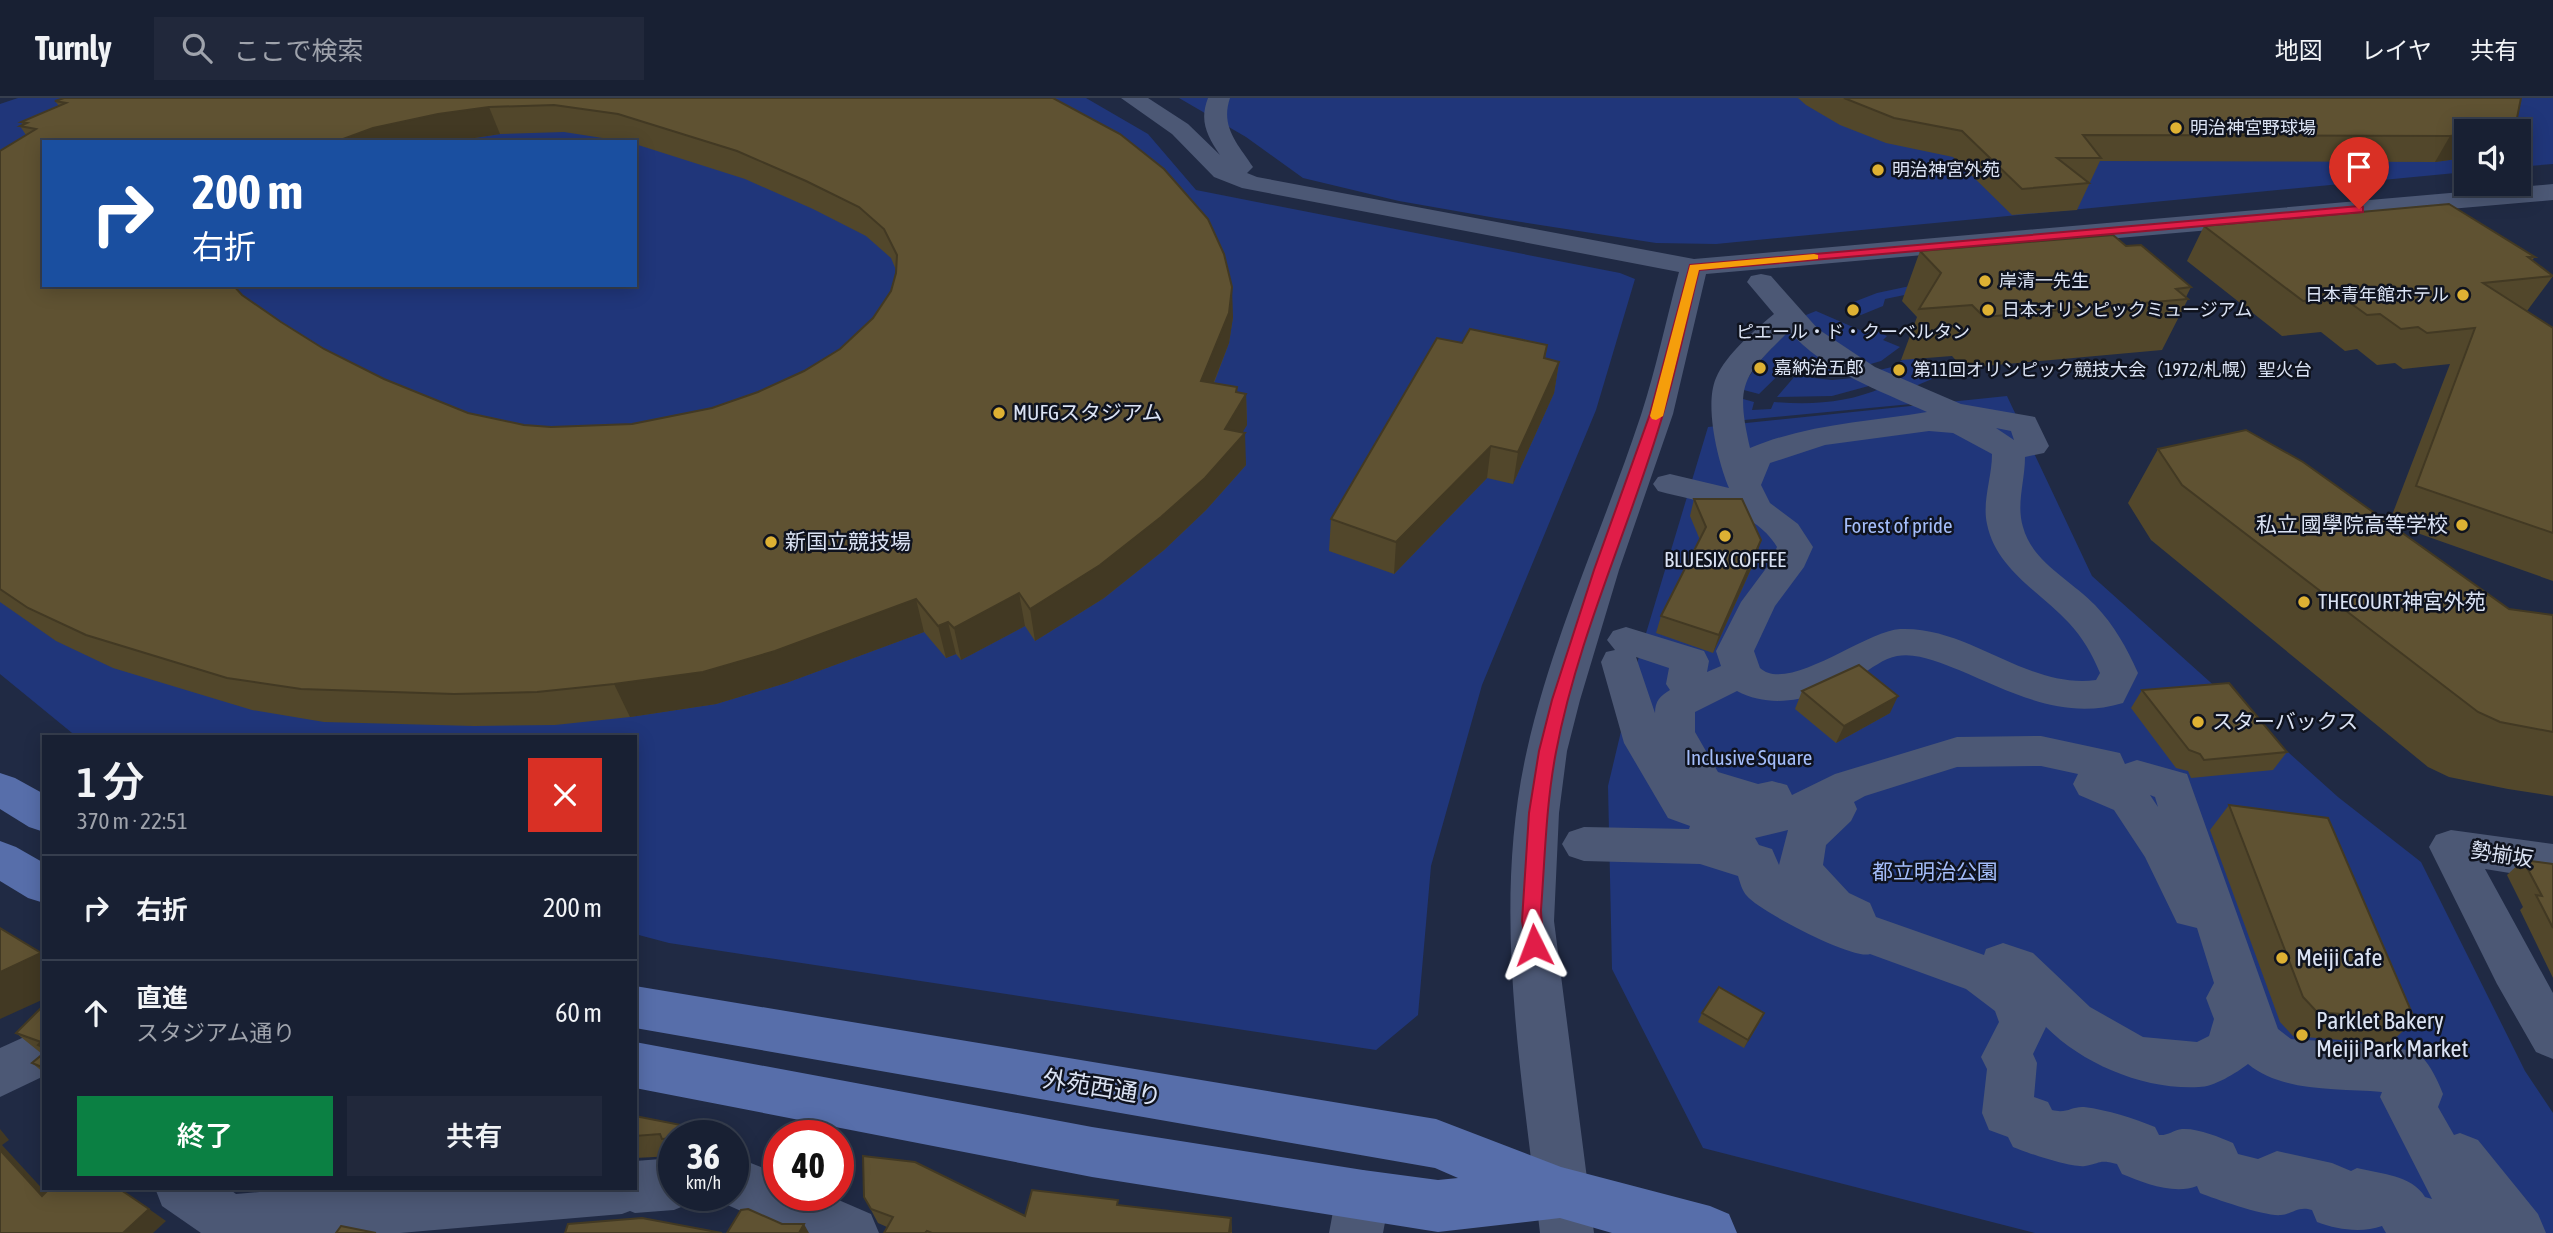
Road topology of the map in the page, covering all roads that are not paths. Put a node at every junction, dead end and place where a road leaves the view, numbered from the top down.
1 (1132, 98) edge
2 (1219, 98) edge
3 (1251, 183) junction
4 (2553, 192) edge
5 (1694, 267) junction
6 (1761, 282) dead end
7 (1792, 317) junction
8 (1949, 417) junction
9 (1670, 484) dead end
10 (1750, 497) junction
11 (1745, 687) junction
12 (1704, 689) junction
13 (0, 789) edge
14 (1810, 800) junction
15 (42, 814) edge
16 (1717, 833) junction
17 (1584, 844) dead end
18 (1803, 852) junction
19 (0, 859) edge
20 (2553, 862) edge
21 (42, 884) edge
22 (637, 1007) edge
23 (2070, 1020) junction
24 (2553, 1037) edge
25 (2230, 1050) junction
26 (42, 1053) edge
27 (42, 1058) edge
28 (2015, 1059) dead end
29 (637, 1065) edge
30 (0, 1074) edge
31 (42, 1076) edge
32 (2412, 1095) junction
33 (658, 1185) edge
34 (637, 1187) edge
35 (749, 1188) edge
36 (185, 1190) edge
37 (592, 1190) edge
38 (1564, 1213) edge
39 (236, 1214) edge
40 (1359, 1215) edge
41 (852, 1233) edge
42 (1710, 1233) edge
43 (2519, 1233) edge

1 - 3 street
2 - 3 street
3 - 5 street
4 - 5 street
5 - 38 street
6 - 7 street
7 - 8 street
7 - 10 street
8 - 10 street
8 - 11 street
9 - 10 street
10 - 11 street
11 - 12 street
12 - 14 street
12 - 16 street
13 - 15 main road
14 - 16 street
14 - 18 street
14 - 25 street
14 - 32 street
16 - 17 street
16 - 18 street
16 - 32 street
18 - 23 street
19 - 21 main road
20 - 24 street, 勢揃坂
22 - 38 main road, 外苑西通り
23 - 25 street
23 - 28 street
25 - 32 street
26 - 30 street
27 - 31 street
29 - 40 main road, 外苑西通り
32 - 43 street
33 - 34 street
35 - 41 street
36 - 39 street
37 - 39 street
38 - 40 main road, 外苑西通り
38 - 42 main road, 外苑西通り

